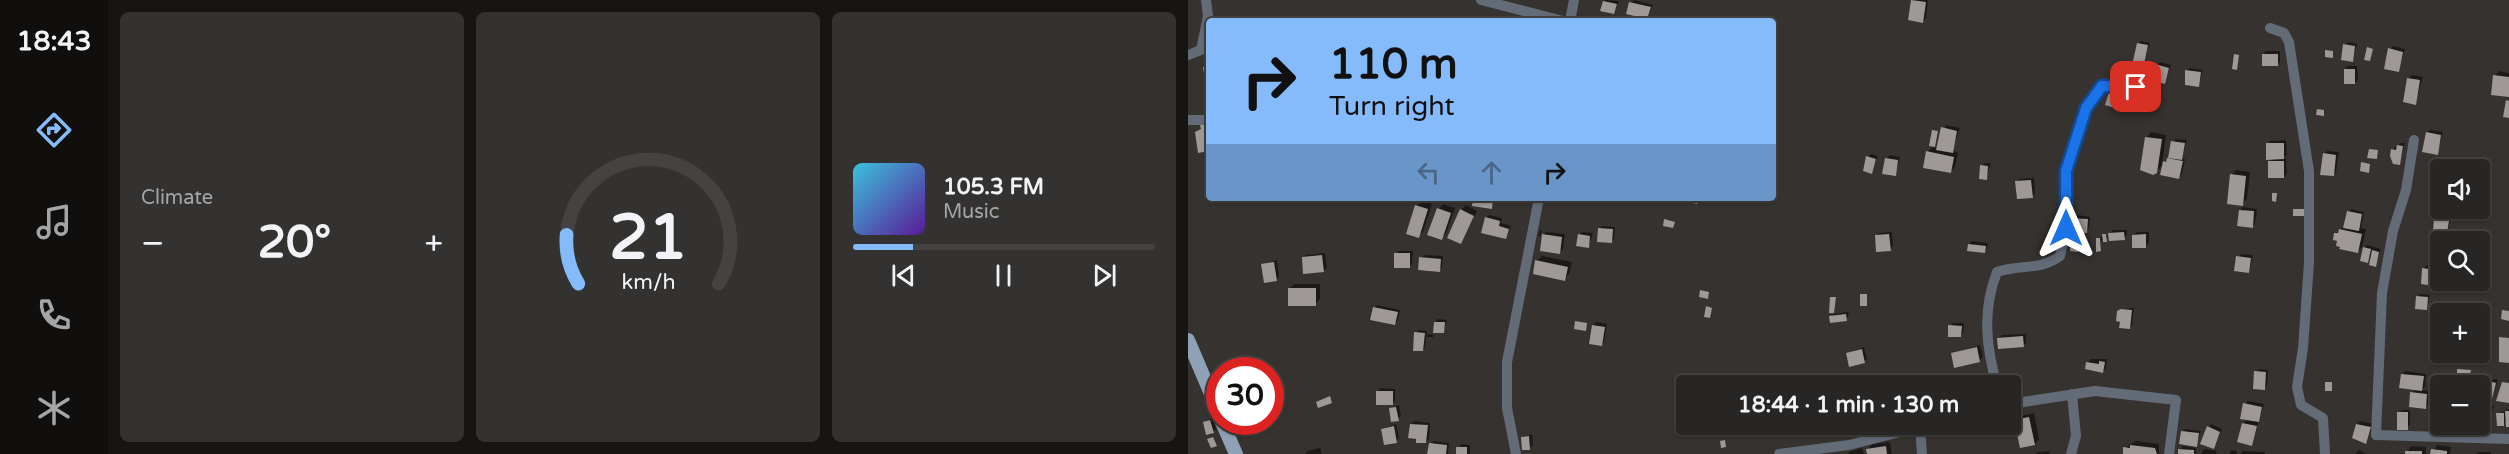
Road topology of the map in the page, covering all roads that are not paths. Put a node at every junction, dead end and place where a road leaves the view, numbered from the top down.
1 (1206, 0) edge
2 (1481, 0) edge
3 (1574, 0) edge
4 (1208, 18) edge
5 (1551, 18) edge
6 (1571, 18) edge
7 (1206, 26) edge
8 (2270, 28) dead end
9 (1188, 55) edge
10 (2148, 88) dead end
11 (1188, 120) edge
12 (1206, 120) edge
13 (2414, 140) dead end
14 (1538, 201) edge
15 (1188, 340) edge
16 (1994, 375) edge
17 (1206, 382) edge
18 (2072, 394) junction
19 (2021, 403) edge
20 (1228, 435) edge
21 (1889, 435) edge
22 (1924, 435) edge
23 (2509, 439) edge
24 (1236, 454) edge
25 (1516, 454) edge
26 (1779, 454) edge
27 (1922, 454) edge
28 (2071, 454) edge
29 (2169, 454) edge
30 (2325, 454) edge

1 - 4 street
2 - 5 street
3 - 6 street
7 - 9 street
8 - 30 street
10 - 16 street
11 - 12 street
13 - 23 street
14 - 25 street
15 - 17 main road
18 - 19 street
18 - 28 street
18 - 29 street
20 - 24 main road
21 - 26 street
22 - 27 street

